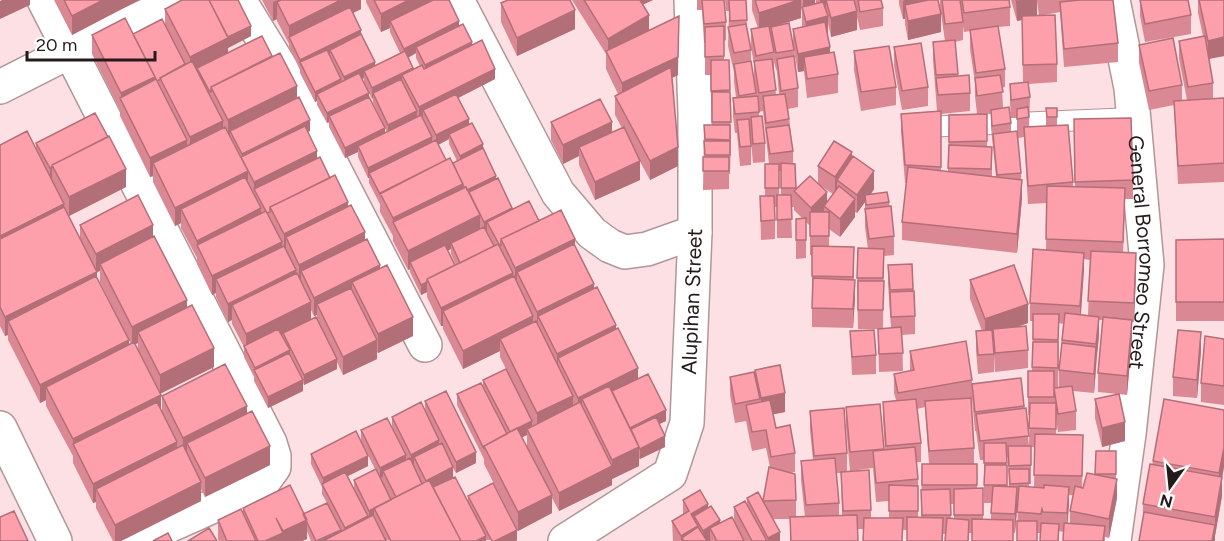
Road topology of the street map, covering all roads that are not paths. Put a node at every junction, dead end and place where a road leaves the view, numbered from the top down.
1 (44, 0) edge
2 (180, 0) edge
3 (239, 0) edge
4 (457, 0) edge
5 (691, 0) edge
6 (1113, 0) edge
7 (71, 51) junction
8 (0, 87) edge
9 (1133, 118) junction
10 (923, 127) edge
11 (695, 232) junction
12 (425, 345) dead end
13 (0, 428) edge
14 (55, 541) edge
15 (135, 541) edge
16 (565, 541) edge
17 (1114, 541) edge

1 - 7 street
2 - 7 street
3 - 12 street
4 - 11 street
5 - 11 street, Alupihan Street
6 - 9 street, General Borromeo Street
7 - 8 street
7 - 15 street
9 - 10 lane
9 - 17 street, General Borromeo Street
11 - 16 street, Alupihan Street
13 - 14 street

